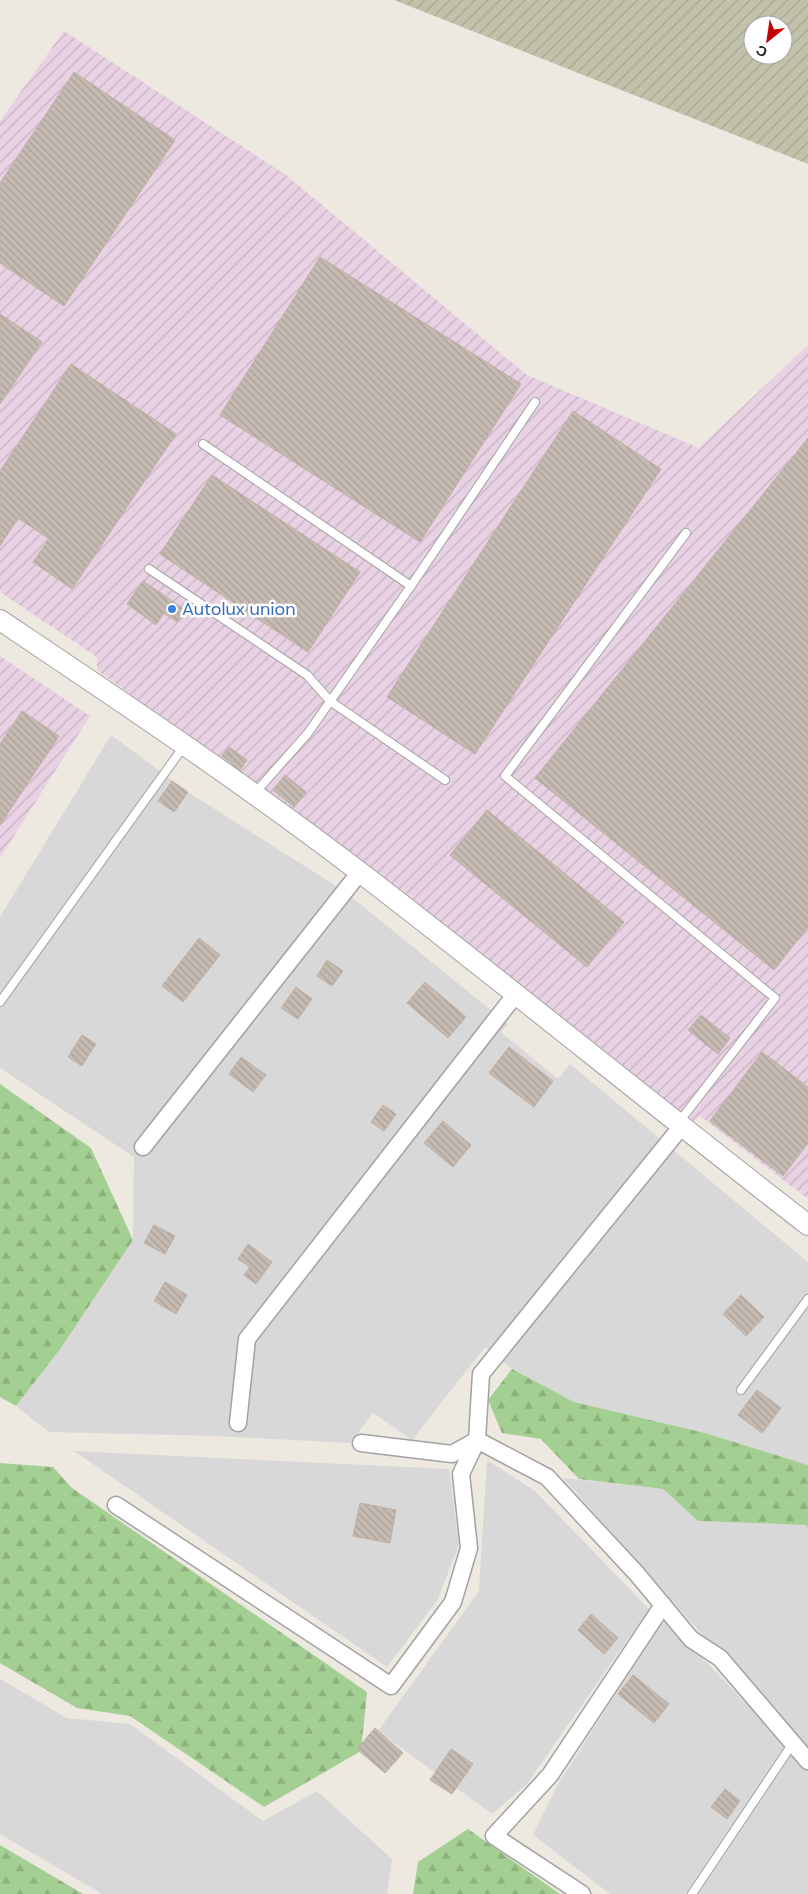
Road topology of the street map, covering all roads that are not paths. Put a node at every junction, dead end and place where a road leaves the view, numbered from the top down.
1 (536, 402) dead end
2 (203, 444) dead end
3 (686, 533) dead end
4 (149, 569) dead end
5 (411, 586) junction
6 (0, 620) edge
7 (330, 702) junction
8 (184, 746) junction
9 (445, 780) dead end
10 (254, 795) junction
11 (360, 872) junction
12 (515, 995) junction
13 (0, 1002) edge
14 (679, 1125) junction
15 (143, 1147) dead end
16 (808, 1225) edge
17 (808, 1299) edge
18 (741, 1390) dead end
19 (238, 1423) dead end
20 (477, 1440) junction
21 (361, 1443) dead end
22 (116, 1505) dead end
23 (663, 1605) junction
24 (793, 1743) junction
25 (808, 1761) edge
26 (582, 1894) edge
27 (692, 1894) edge

1 - 5 lane
2 - 5 lane
3 - 14 lane
4 - 7 lane
5 - 7 lane
6 - 8 street
7 - 9 lane
7 - 10 lane
8 - 10 street
8 - 13 lane
10 - 11 street
11 - 12 street
11 - 15 street
12 - 14 street
12 - 19 street
14 - 16 street
14 - 20 street
17 - 18 lane
20 - 21 street
20 - 22 street
20 - 23 street
23 - 24 street
23 - 26 street
24 - 25 street
24 - 27 lane

